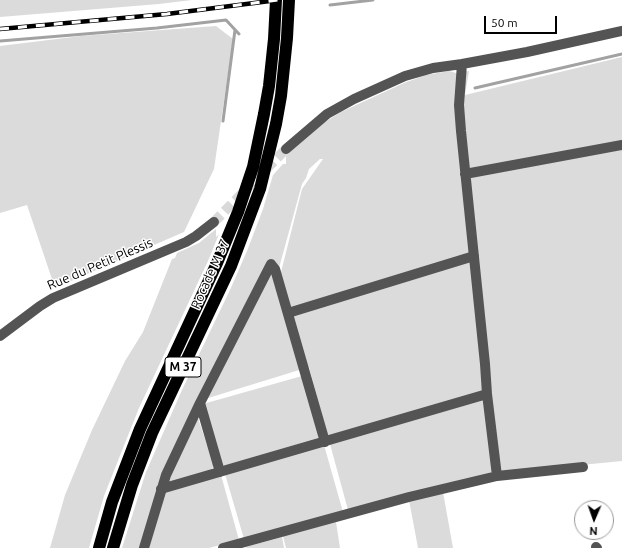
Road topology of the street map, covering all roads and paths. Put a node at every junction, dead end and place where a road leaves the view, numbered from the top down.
1 (276, 0) edge
2 (289, 6) edge
3 (622, 31) edge
4 (462, 64) junction
5 (622, 145) edge
6 (286, 148) tunnel mouth
7 (465, 174) junction
8 (214, 222) tunnel mouth
9 (474, 256) junction
10 (288, 313) junction
11 (0, 336) edge
12 (487, 394) junction
13 (200, 403) junction
14 (325, 442) junction
15 (583, 467) dead end
16 (220, 472) junction
17 (497, 476) junction
18 (161, 489) junction
19 (99, 548) edge
20 (113, 548) edge
21 (144, 548) edge
22 (224, 548) edge

1 - 19 highway, Rocade M 37 / M 37
2 - 20 highway, Rocade M 37 / M 37
3 - 4 street
4 - 6 street
4 - 7 street
5 - 7 street
7 - 9 street
8 - 11 street, Rue du Petit Plessis
9 - 10 street
9 - 12 street
10 - 13 street
10 - 14 street
12 - 14 street
12 - 17 street
13 - 16 street
13 - 18 street
14 - 16 street
15 - 17 street
16 - 18 street
17 - 22 street
18 - 21 street

